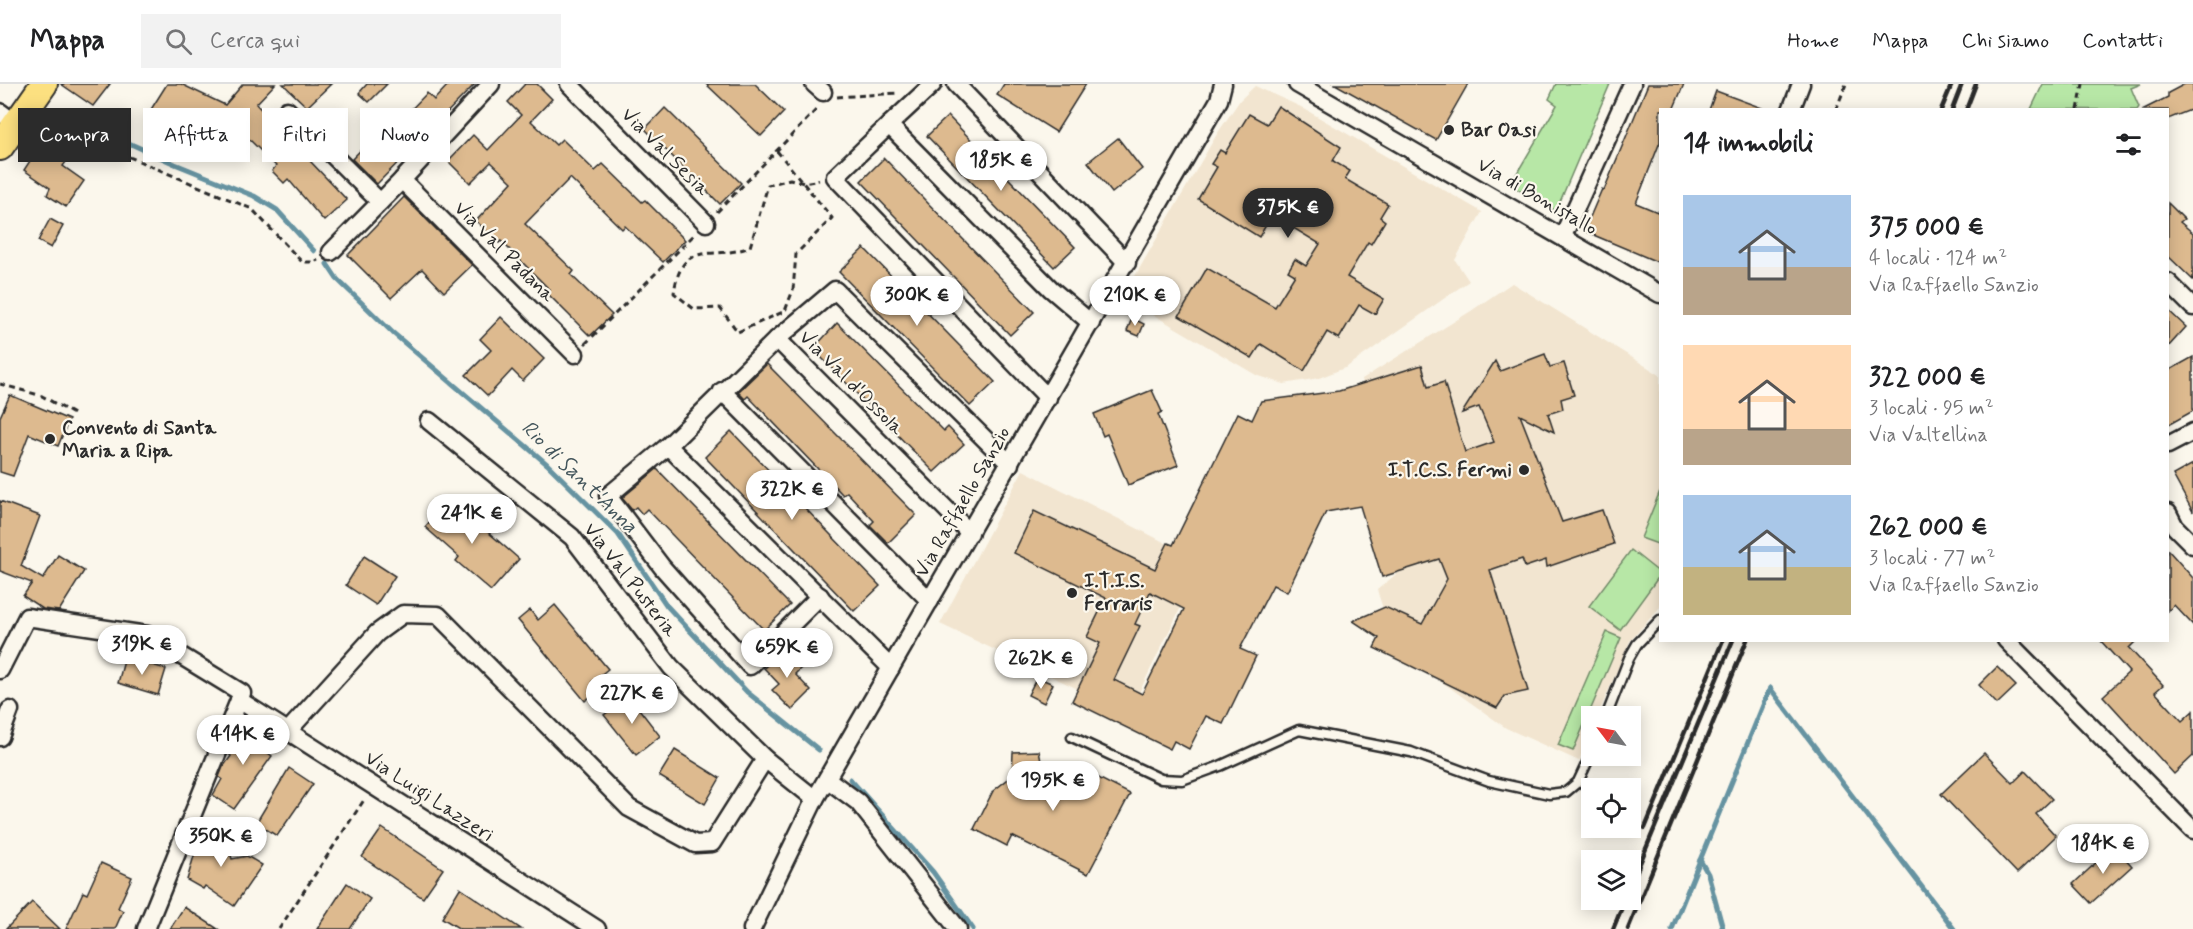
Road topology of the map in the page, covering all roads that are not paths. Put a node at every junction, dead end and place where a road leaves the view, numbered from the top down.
1 (44, 84) edge
2 (491, 84) edge
3 (568, 84) edge
4 (933, 84) edge
5 (956, 84) edge
6 (1236, 84) edge
7 (1297, 84) edge
8 (1632, 84) edge
9 (1801, 84) edge
10 (1221, 92) edge
11 (1792, 108) edge
12 (13, 116) edge
13 (889, 125) junction
14 (0, 147) edge
15 (340, 162) edge
16 (402, 180) junction
17 (380, 202) junction
18 (706, 223) dead end
19 (1563, 236) junction
20 (331, 252) road end
21 (1127, 263) junction
22 (2169, 283) edge
23 (1659, 293) edge
24 (2193, 307) edge
25 (1091, 323) junction
26 (777, 339) junction
27 (575, 354) dead end
28 (722, 391) junction
29 (1048, 398) junction
30 (429, 421) dead end
31 (2193, 432) edge
32 (2169, 444) edge
33 (668, 446) junction
34 (1010, 464) junction
35 (2169, 515) edge
36 (970, 533) junction
37 (2193, 545) edge
38 (820, 596) junction
39 (930, 601) junction
40 (1659, 621) edge
41 (2008, 642) edge
42 (891, 668) junction
43 (0, 670) edge
44 (241, 697) junction
45 (1610, 706) edge
46 (10, 710) dead end
47 (288, 731) junction
48 (0, 737) edge
49 (1072, 737) dead end
50 (765, 759) junction
51 (1585, 766) edge
52 (827, 779) junction
53 (815, 799) junction
54 (2193, 830) edge
55 (146, 929) edge
56 (597, 929) edge
57 (752, 929) edge
58 (958, 929) edge

1 - 12 main road
2 - 16 street
3 - 18 street, Via Val Sesia
4 - 13 street
5 - 21 street
6 - 10 street, Via Raffaello Sanzio
7 - 19 street, Via di Bonistallo
8 - 19 street
9 - 11 street
10 - 21 street, Via Raffaello Sanzio
12 - 14 main road
13 - 25 street
13 - 29 street
15 - 17 street
16 - 17 street
16 - 27 street, Via Val Padana
17 - 20 street
19 - 23 street, Via di Bonistallo
21 - 25 street, Via Raffaello Sanzio
22 - 24 street
25 - 29 street, Via Raffaello Sanzio
26 - 28 street
26 - 34 street, Via Val d'Ossola
26 - 36 street, Via Val d'Ossola
28 - 33 street
28 - 39 street
29 - 34 street, Via Raffaello Sanzio
30 - 50 street, Via Val Pusteria
31 - 32 street
33 - 38 street
33 - 38 street
34 - 36 street, Via Raffaello Sanzio
35 - 37 street
36 - 39 street, Via Raffaello Sanzio
38 - 42 street
39 - 42 street, Via Raffaello Sanzio
40 - 45 lane
41 - 54 street
42 - 52 street, Via Raffaello Sanzio
43 - 44 street, Via Luigi Lazzeri
44 - 47 street, Via Luigi Lazzeri
44 - 55 street
46 - 48 street
47 - 50 street
47 - 56 street, Via Luigi Lazzeri
49 - 51 lane
50 - 53 street, Via Val Pusteria
52 - 53 street, Via Raffaello Sanzio
52 - 58 street
53 - 57 street, Via Raffaello Sanzio

